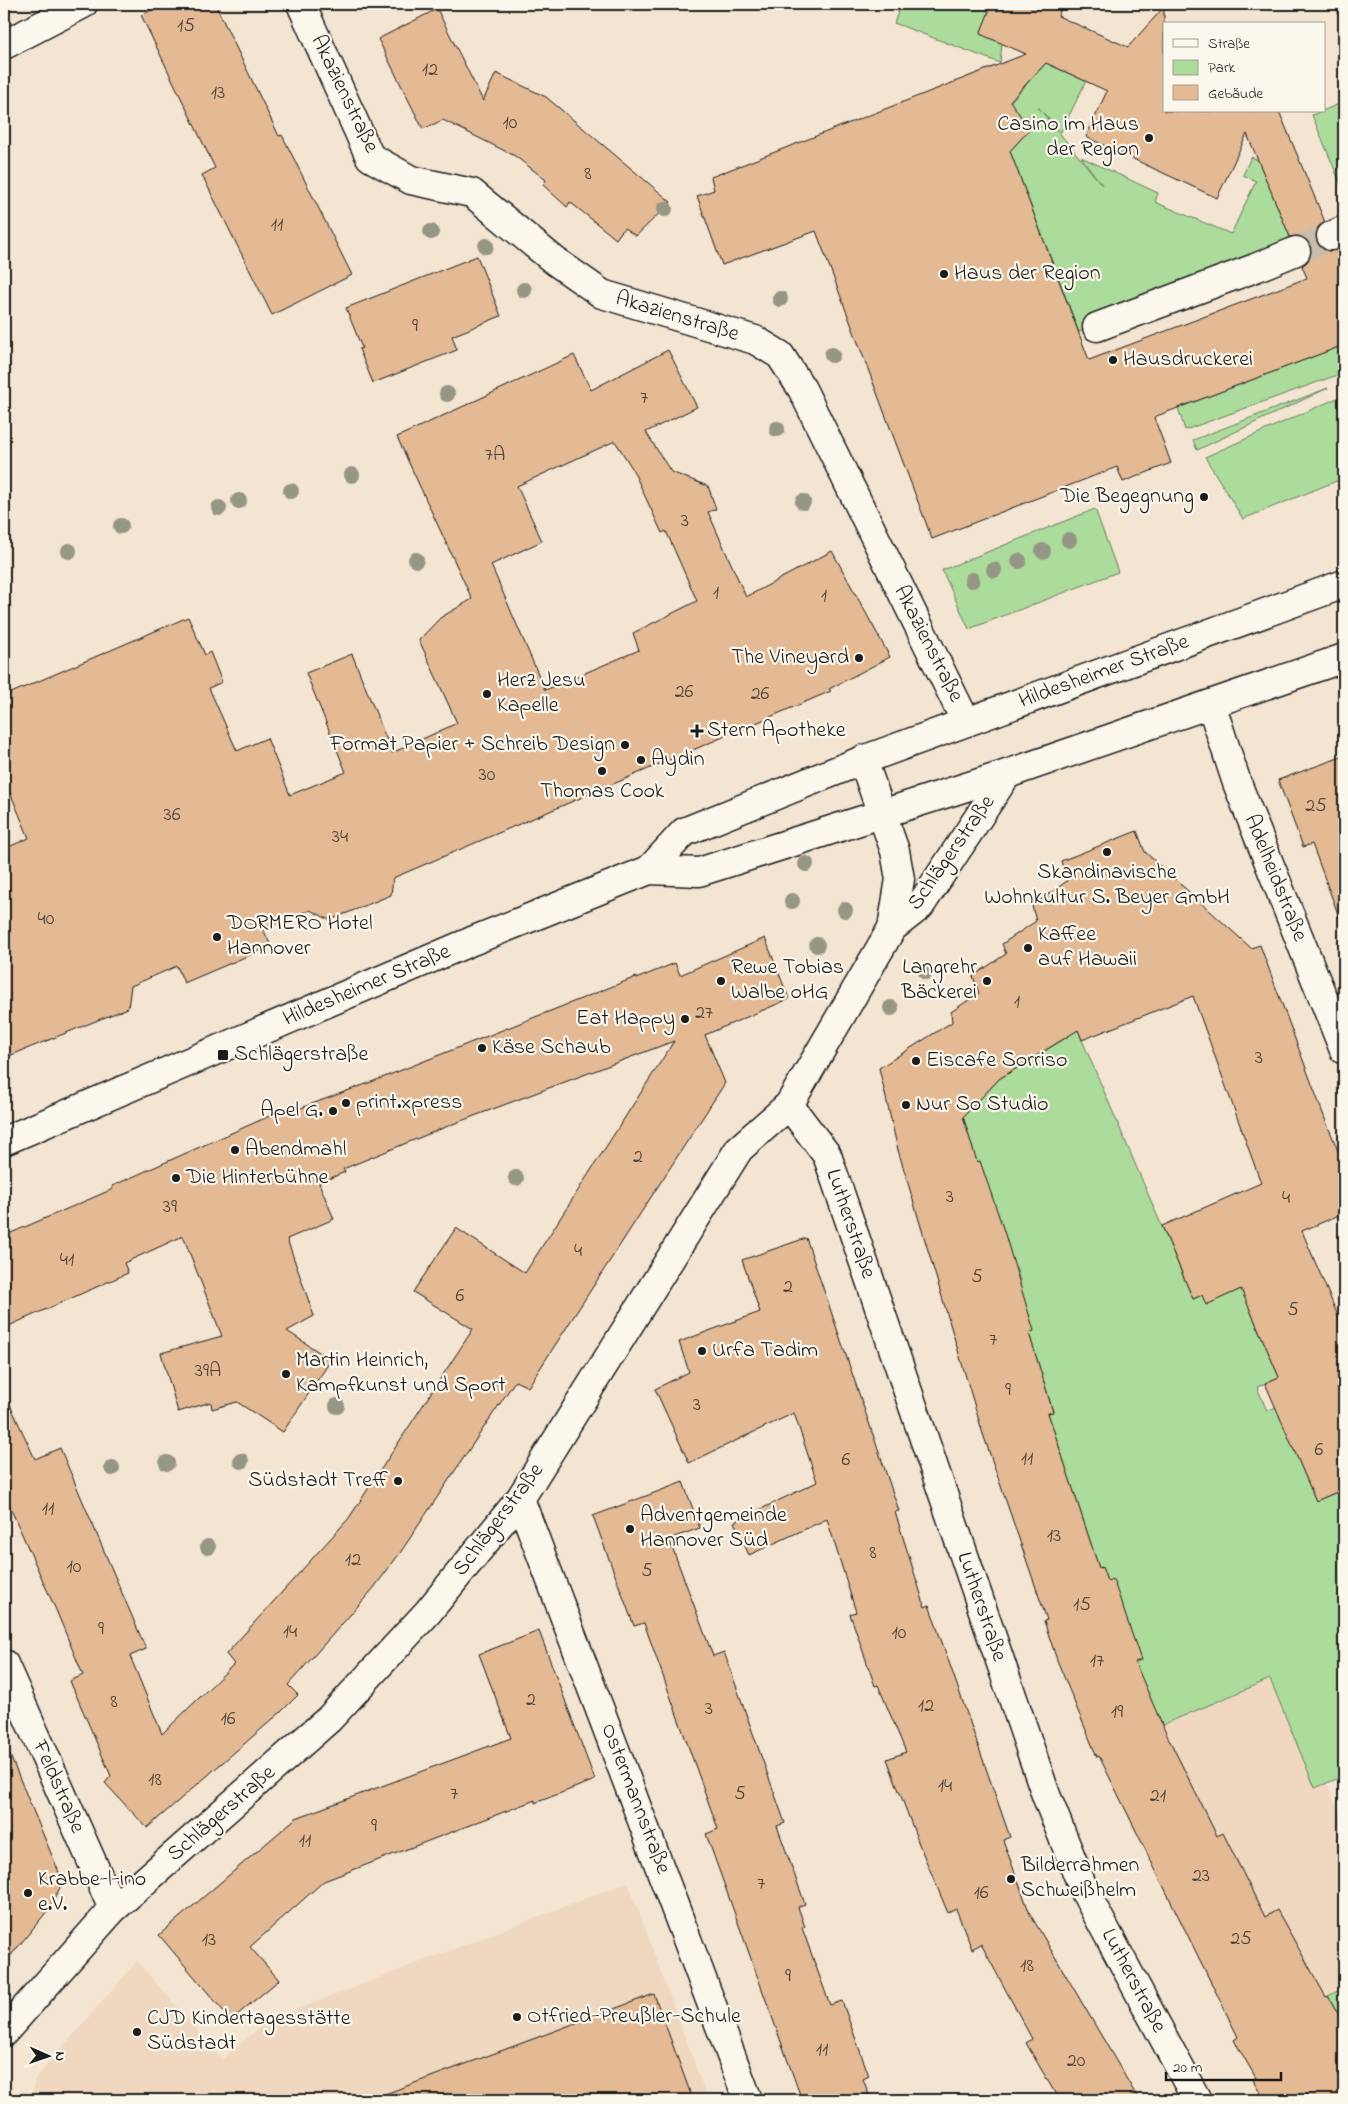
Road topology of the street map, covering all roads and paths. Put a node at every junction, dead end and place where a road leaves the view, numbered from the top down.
1 (83, 4) edge
2 (301, 4) edge
3 (4, 45) edge
4 (1296, 251) tunnel mouth
5 (1097, 326) dead end
6 (1344, 584) edge
7 (1344, 658) edge
8 (1211, 704) junction
9 (966, 722) junction
10 (864, 760) junction
11 (1008, 774) junction
12 (883, 813) junction
13 (649, 870) junction
14 (892, 928) junction
15 (1344, 1050) edge
16 (789, 1105) junction
17 (4, 1140) edge
18 (520, 1499) junction
19 (4, 1664) edge
20 (113, 1910) junction
21 (4, 2032) edge
22 (748, 2100) edge
23 (1197, 2100) edge

1 - 3 street
2 - 9 street, Akazienstraße
4 - 5 street
6 - 9 street, Hildesheimer Straße
7 - 8 street, Hildesheimer Straße
8 - 11 street, Hildesheimer Straße
8 - 15 street, Adelheidstraße
9 - 10 street, Hildesheimer Straße
10 - 12 street
10 - 13 street, Hildesheimer Straße
11 - 12 street, Hildesheimer Straße
11 - 14 street, Schlägerstraße
12 - 13 street, Hildesheimer Straße
12 - 14 street, Schlägerstraße
13 - 17 street, Hildesheimer Straße
14 - 16 street, Schlägerstraße
16 - 18 street, Schlägerstraße
16 - 23 street, Lutherstraße
18 - 20 street, Schlägerstraße
18 - 22 street, Ostermannstraße
19 - 20 street, Feldstraße
20 - 21 street, Schlägerstraße

